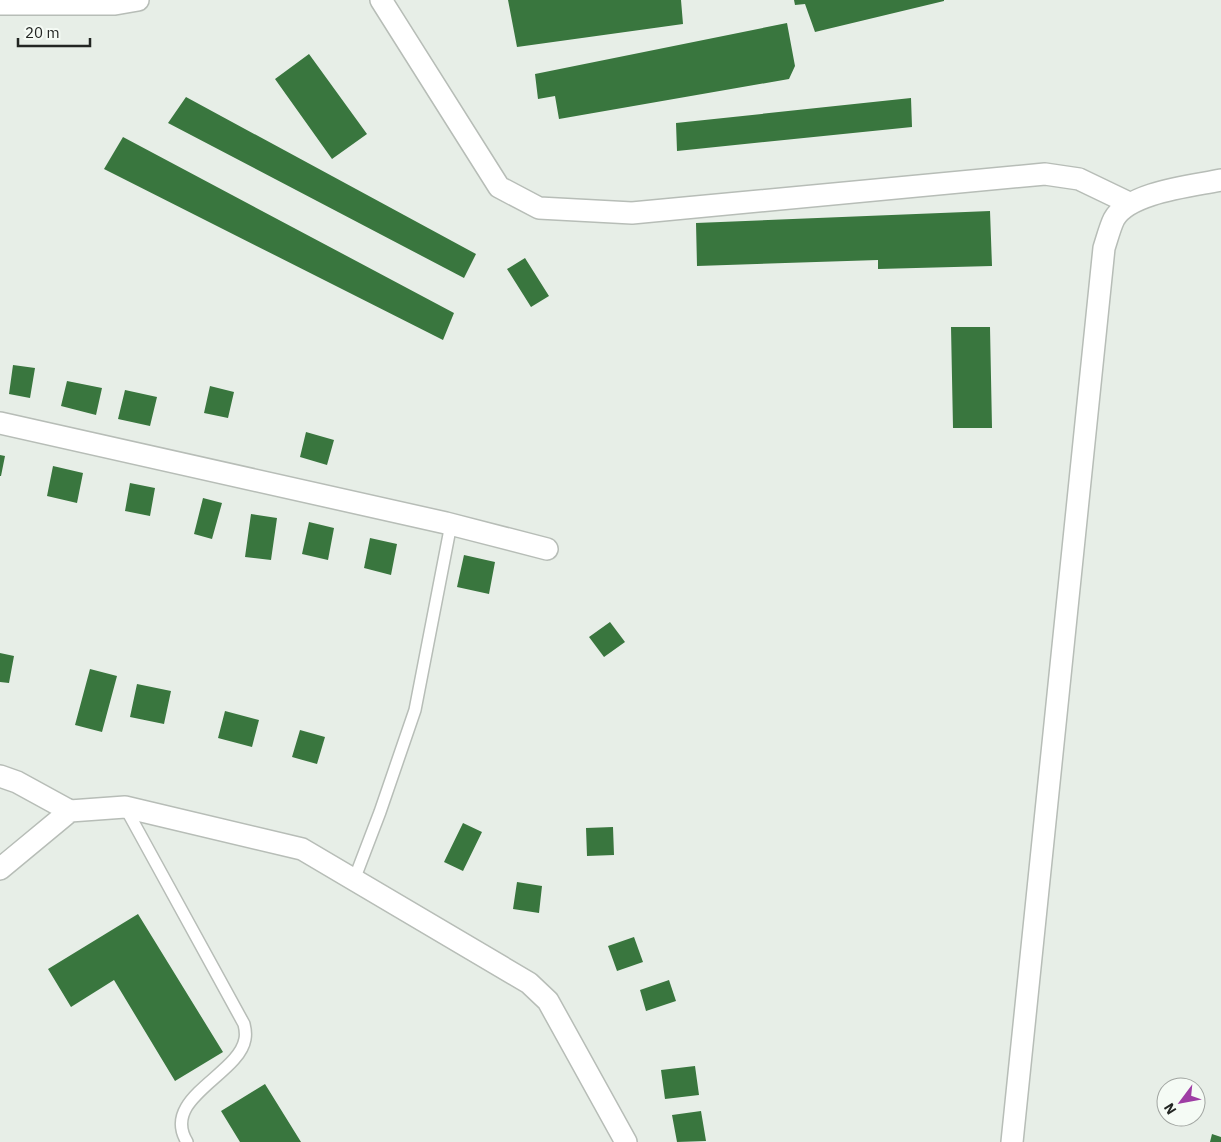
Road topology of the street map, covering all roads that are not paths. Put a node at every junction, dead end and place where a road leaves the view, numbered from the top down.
1 (138, 0) edge
2 (381, 0) edge
3 (0, 4) edge
4 (1221, 180) edge
5 (1129, 203) junction
6 (0, 423) edge
7 (450, 524) junction
8 (547, 549) dead end
9 (0, 776) edge
10 (125, 806) junction
11 (70, 811) junction
12 (0, 869) edge
13 (354, 880) junction
14 (187, 1142) edge
15 (626, 1142) edge
16 (1012, 1142) edge

1 - 3 street
2 - 5 street
4 - 5 street
5 - 16 street
6 - 7 street
7 - 8 street
7 - 13 lane
9 - 11 street
10 - 11 street
10 - 13 street
10 - 14 lane
11 - 12 street
13 - 15 street

